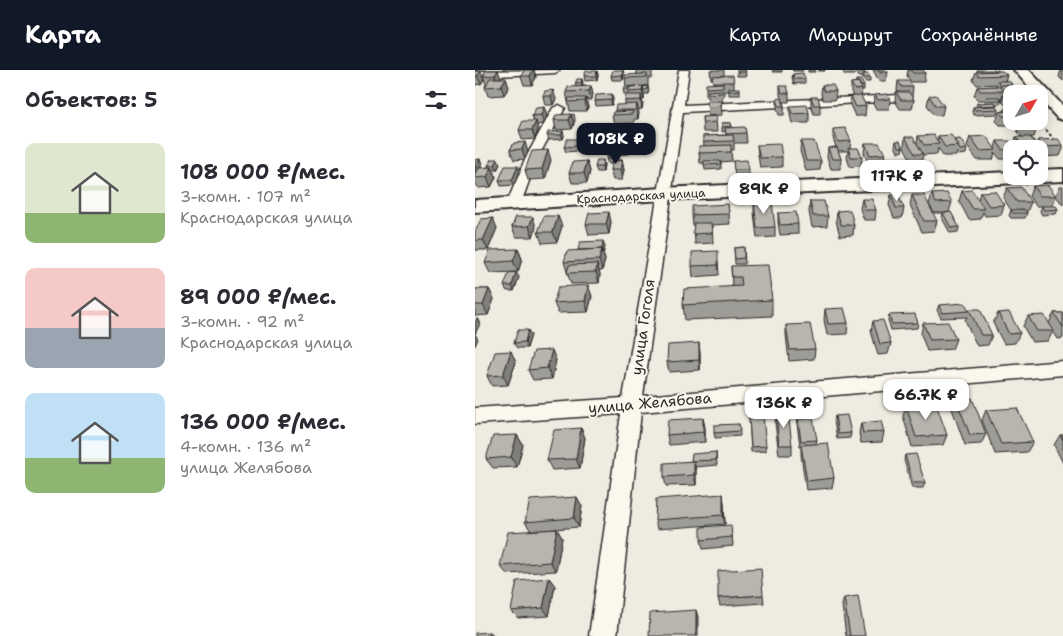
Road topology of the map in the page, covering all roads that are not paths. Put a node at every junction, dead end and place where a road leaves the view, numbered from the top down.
1 (555, 70) edge
2 (684, 70) edge
3 (1021, 70) edge
4 (475, 74) edge
5 (900, 98) edge
6 (559, 108) dead end
7 (677, 109) junction
8 (1063, 115) edge
9 (1063, 175) edge
10 (1048, 176) edge
11 (1003, 178) edge
12 (663, 194) junction
13 (514, 203) junction
14 (475, 206) edge
15 (1063, 368) edge
16 (632, 405) junction
17 (475, 416) edge
18 (603, 636) edge

1 - 4 street
2 - 7 street, улица Гоголя
3 - 8 main road
5 - 7 street
6 - 13 street
7 - 12 street, улица Гоголя
9 - 10 main road, Краснодарская улица
11 - 12 main road, Краснодарская улица
12 - 13 main road, Краснодарская улица
12 - 16 street, улица Гоголя
13 - 14 main road, Краснодарская улица
15 - 16 street, улица Желябова
16 - 17 street, улица Желябова
16 - 18 street, улица Гоголя

